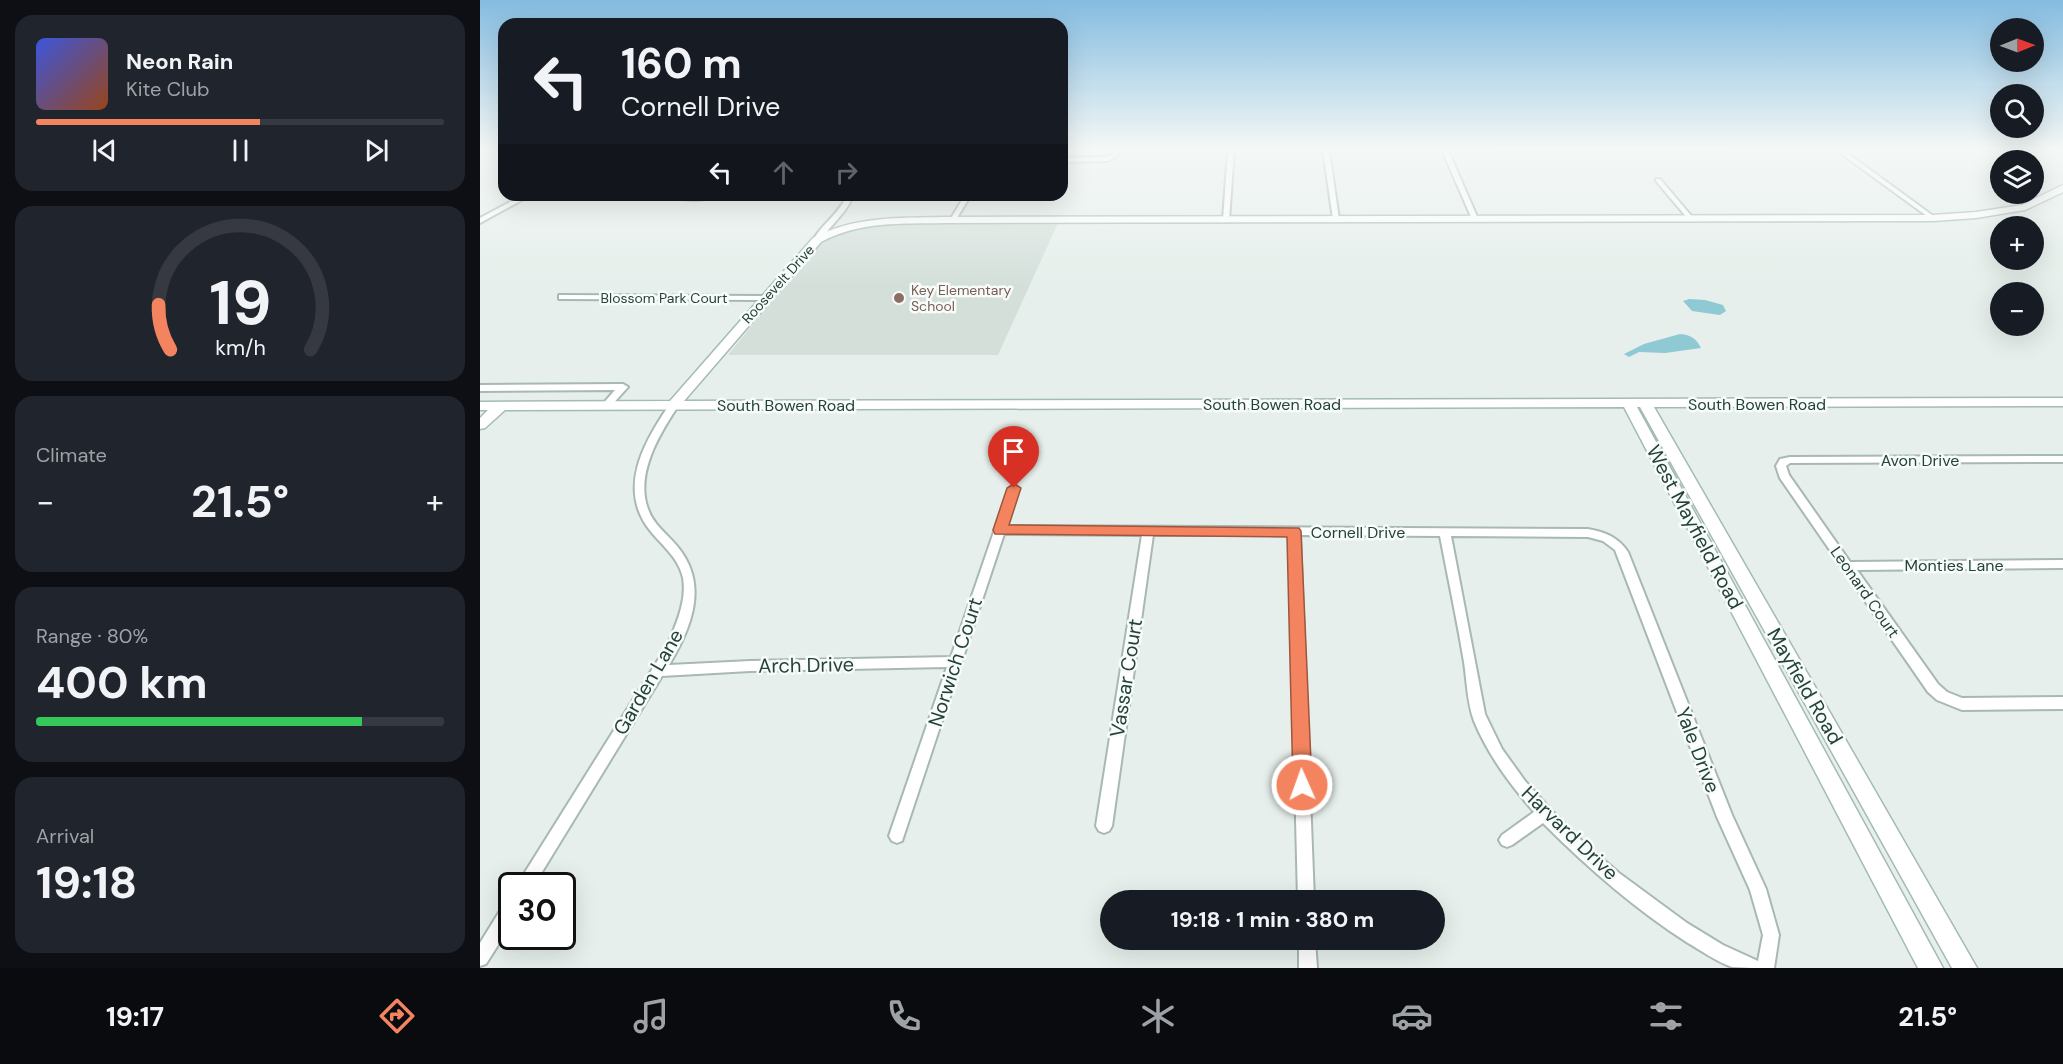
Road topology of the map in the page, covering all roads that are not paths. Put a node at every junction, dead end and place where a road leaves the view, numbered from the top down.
1 (1228, 195) edge
2 (1333, 195) edge
3 (1465, 195) edge
4 (1671, 195) edge
5 (1901, 195) edge
6 (2049, 195) edge
7 (517, 201) edge
8 (849, 201) edge
9 (964, 201) edge
10 (835, 217) junction
11 (1933, 218) junction
12 (1336, 219) junction
13 (1475, 219) junction
14 (1691, 219) junction
15 (953, 220) junction
16 (1226, 220) junction
17 (480, 221) edge
18 (840, 228) junction
19 (817, 240) junction
20 (562, 297) dead end
21 (766, 298) junction
22 (480, 388) edge
23 (2063, 402) edge
24 (1637, 404) junction
25 (480, 406) edge
26 (501, 406) junction
27 (606, 406) junction
28 (673, 406) junction
29 (480, 425) edge
30 (2063, 459) edge
31 (1781, 466) joint
32 (1014, 488) dead end
33 (1000, 530) junction
34 (1148, 531) junction
35 (1294, 531) junction
36 (1445, 532) junction
37 (1607, 538) joint
38 (2063, 564) edge
39 (1846, 566) junction
40 (956, 662) junction
41 (658, 671) junction
42 (2063, 703) edge
43 (1545, 813) junction
44 (1104, 826) dead end
45 (897, 837) dead end
46 (1507, 840) dead end
47 (533, 872) edge
48 (1306, 890) edge
49 (498, 930) edge
50 (1307, 950) edge
51 (480, 958) edge
52 (1754, 967) edge
53 (1308, 968) edge
54 (1931, 968) edge
55 (1965, 968) edge

1 - 16 street
2 - 12 street
3 - 13 street
4 - 14 street
5 - 11 street
6 - 11 main road, Roosevelt Drive
7 - 17 street
8 - 10 street
9 - 15 street
10 - 18 street
10 - 19 street
11 - 14 main road, Roosevelt Drive
12 - 13 main road, Roosevelt Drive
12 - 16 main road, Roosevelt Drive
13 - 14 main road, Roosevelt Drive
15 - 16 main road, Roosevelt Drive
15 - 18 main road, Roosevelt Drive
18 - 19 main road, Roosevelt Drive
19 - 21 main road, Roosevelt Drive
20 - 21 street, Blossom Park Court
21 - 28 main road, Roosevelt Drive
22 - 27 street
23 - 24 main road, South Bowen Road
24 - 28 main road, South Bowen Road
24 - 54 main road, West Mayfield Road
24 - 55 main road, Mayfield Road
25 - 26 main road, South Bowen Road
26 - 27 main road, South Bowen Road
26 - 29 main road
27 - 28 main road, South Bowen Road
28 - 41 street, Garden Lane
30 - 31 street, Avon Drive
31 - 39 street, Leonard Court
32 - 33 street, Norwich Court
33 - 34 street, Cornell Drive
33 - 40 street, Norwich Court
34 - 35 street, Cornell Drive
34 - 44 street, Vassar Court
35 - 36 street, Cornell Drive
35 - 48 street
36 - 37 street, Cornell Drive
36 - 43 street, Harvard Drive
37 - 52 street, Yale Drive
38 - 39 street, Monties Lane
39 - 42 street, Leonard Court
40 - 41 street, Arch Drive
40 - 45 street, Norwich Court
41 - 47 street, Garden Lane
43 - 46 street
43 - 52 street, Harvard Drive
49 - 51 street
50 - 53 street

